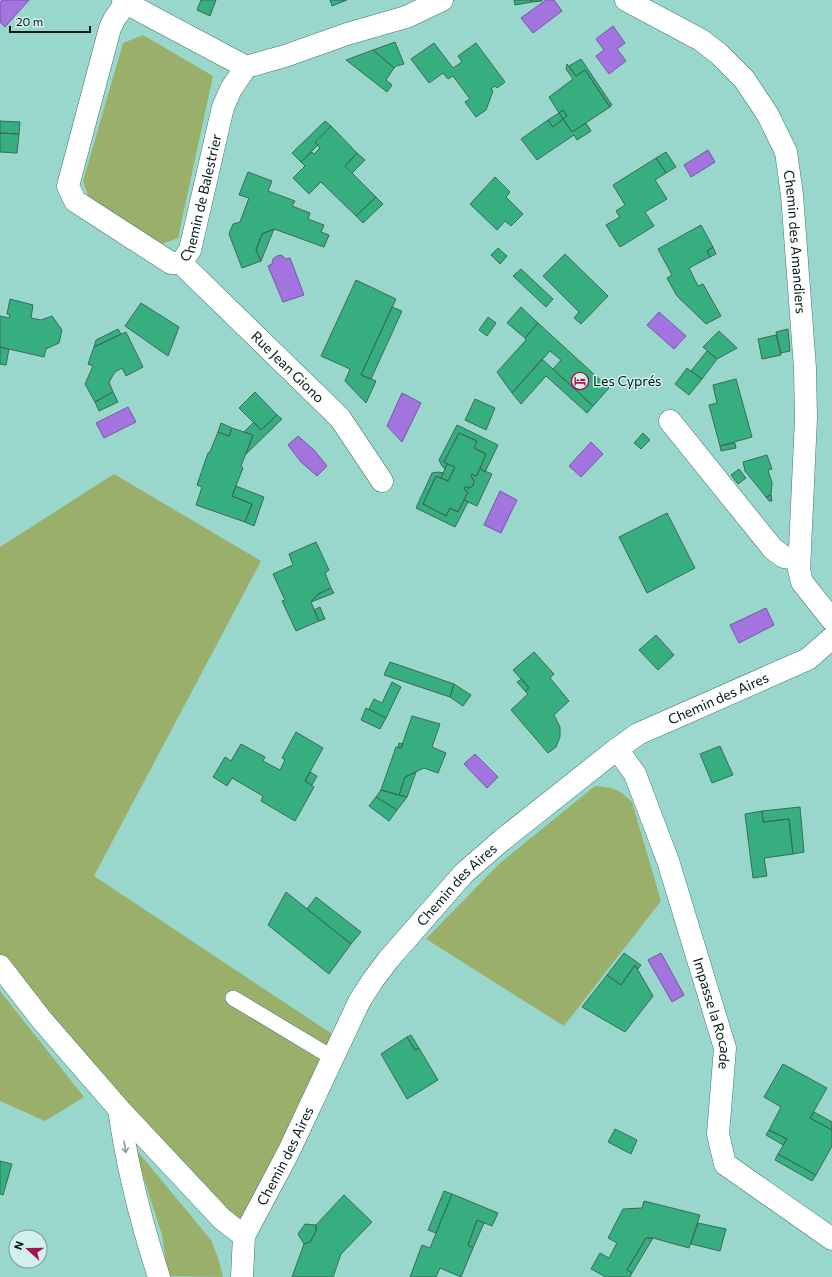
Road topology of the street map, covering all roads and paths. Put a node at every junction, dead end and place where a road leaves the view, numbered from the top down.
1 (442, 0) edge
2 (626, 0) edge
3 (124, 1) edge
4 (246, 67) junction
5 (181, 263) junction
6 (670, 421) dead end
7 (382, 481) dead end
8 (799, 559) junction
9 (832, 620) edge
10 (832, 638) edge
11 (617, 749) junction
12 (0, 966) edge
13 (233, 998) dead end
14 (333, 1058) junction
15 (119, 1108) junction
16 (244, 1236) junction
17 (832, 1239) edge
18 (159, 1277) edge
19 (242, 1277) edge

1 - 4 street
2 - 8 street, Chemin des Amandiers
3 - 4 street, Chemin de Balestrier
3 - 5 street, Chemin de Balestrier
4 - 5 street, Chemin de Balestrier
5 - 7 street, Rue Jean Giono
6 - 8 street
8 - 9 street, Chemin des Amandiers
10 - 11 street, Chemin des Aires
11 - 14 street, Chemin des Aires
11 - 17 street, Impasse la Rocade
12 - 15 street
13 - 14 lane
14 - 16 street, Chemin des Aires
15 - 16 street
15 -> 18 street
16 - 19 street, Chemin des Aires

